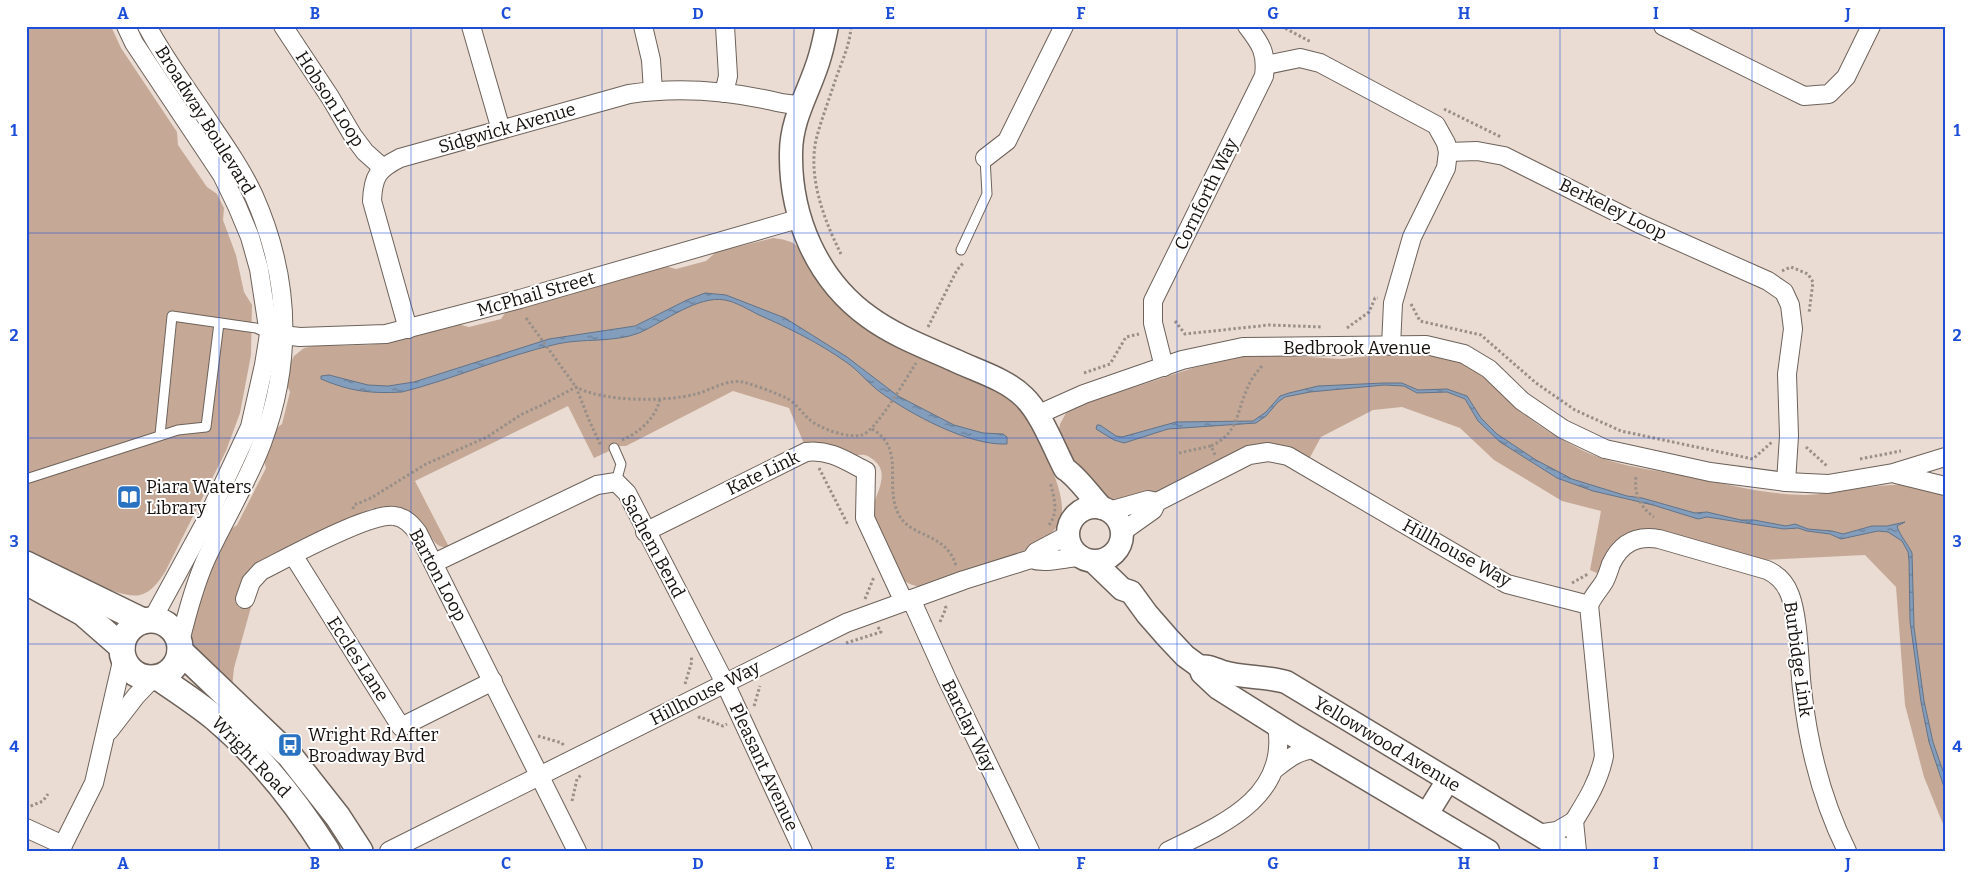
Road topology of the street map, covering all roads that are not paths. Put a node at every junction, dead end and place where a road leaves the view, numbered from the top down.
1 (126, 26) edge
2 (147, 26) edge
3 (283, 26) edge
4 (471, 26) edge
5 (643, 26) edge
6 (725, 26) edge
7 (827, 26) edge
8 (1064, 26) edge
9 (1248, 26) edge
10 (1663, 26) edge
11 (1871, 26) edge
12 (1266, 65) junction
13 (653, 90) junction
14 (724, 93) junction
15 (800, 106) junction
16 (501, 130) junction
17 (1448, 152) junction
18 (985, 158) joint
19 (383, 168) junction
20 (798, 219) junction
21 (962, 248) road end
22 (219, 323) junction
23 (408, 329) junction
24 (277, 335) junction
25 (1391, 346) junction
26 (1164, 367) junction
27 (1037, 415) junction
28 (160, 436) junction
29 (617, 444) road end
30 (1945, 457) edge
31 (1056, 473) junction
32 (1893, 473) junction
33 (26, 479) edge
34 (616, 482) junction
35 (1786, 482) junction
36 (1945, 486) edge
37 (1157, 502) junction
38 (1106, 510) junction
39 (1063, 526) junction
40 (645, 532) junction
41 (1119, 541) junction
42 (293, 555) junction
43 (1031, 559) junction
44 (1087, 559) junction
45 (434, 563) junction
46 (26, 564) edge
47 (26, 582) edge
48 (1131, 592) junction
49 (245, 599) dead end
50 (908, 601) junction
51 (1589, 605) junction
52 (148, 620) junction
53 (180, 647) junction
54 (122, 652) junction
55 (1200, 667) junction
56 (156, 678) junction
57 (493, 681) junction
58 (725, 683) junction
59 (1277, 726) junction
60 (106, 736) junction
61 (1316, 749) junction
62 (1276, 768) junction
63 (540, 776) junction
64 (1448, 780) junction
65 (1427, 814) junction
66 (1574, 822) junction
67 (26, 828) edge
68 (1537, 834) junction
69 (62, 848) edge
70 (1479, 848) edge
71 (327, 851) edge
72 (360, 851) edge
73 (389, 851) edge
74 (578, 851) edge
75 (803, 851) edge
76 (1030, 851) edge
77 (1168, 851) edge
78 (1566, 851) edge
79 (1577, 851) edge
80 (1847, 851) edge

1 - 24 street, Broadway Boulevard
2 - 24 street, Broadway Boulevard
3 - 19 street, Hobson Loop
4 - 16 street
5 - 13 street
6 - 14 street
7 - 15 street
8 - 18 street
9 - 12 street
10 - 11 street
12 - 17 street
12 - 26 street, Cornforth Way
13 - 14 street, Sidgwick Avenue
13 - 16 street, Sidgwick Avenue
14 - 15 street, Sidgwick Avenue
15 - 20 street
16 - 19 street, Sidgwick Avenue
17 - 25 street
17 - 35 street, Berkeley Loop
18 - 21 lane
19 - 23 street
20 - 23 street, McPhail Street
20 - 27 street
22 - 24 lane
22 - 28 lane
22 - 28 lane
23 - 24 street, McPhail Street
24 - 52 street, Broadway Boulevard
24 - 53 street, Broadway Boulevard
25 - 26 street, Bedbrook Avenue
25 - 35 street, Bedbrook Avenue
26 - 27 street, Bedbrook Avenue
27 - 31 street
28 - 33 lane
29 - 34 lane
30 - 32 street, Bedbrook Avenue
31 - 38 street
31 - 39 street
32 - 35 street, Bedbrook Avenue
32 - 36 street, Bedbrook Avenue
34 - 40 street, Sachem Bend
34 - 45 street, Sachem Bend
37 - 38 street, Hillhouse Way
37 - 41 street, Hillhouse Way
37 - 51 street, Hillhouse Way
38 - 39 street
38 - 41 street
39 - 43 street, Hillhouse Way
39 - 44 street
40 - 50 street, Kate Link
40 - 58 street, Sachem Bend
41 - 44 street
41 - 48 street, Yellowwood Avenue
42 - 45 street, Barton Loop
42 - 49 street, Barton Loop
42 - 57 street, Eccles Lane
43 - 44 street, Hillhouse Way
43 - 50 street, Hillhouse Way
44 - 48 street, Yellowwood Avenue
45 - 57 street, Barton Loop
46 - 52 main road
47 - 54 main road
48 - 55 street, Yellowwood Avenue
50 - 58 street, Hillhouse Way
50 - 76 street, Barclay Way
51 - 66 street
51 - 80 street, Burbidge Link
52 - 53 main road
52 - 54 main road
53 - 56 main road
53 - 72 main road, Wright Road
54 - 56 main road
54 - 60 street
55 - 59 street, Yellowwood Avenue
55 - 64 street, Yellowwood Avenue
56 - 60 street
56 - 71 main road, Wright Road
57 - 63 street, Barton Loop
58 - 63 street, Hillhouse Way
58 - 75 street, Pleasant Avenue
59 - 61 street, Yellowwood Avenue
59 - 62 street
60 - 69 street
61 - 62 street
61 - 65 street, Yellowwood Avenue
62 - 77 street
63 - 73 street, Hillhouse Way
63 - 74 street, Barton Loop
64 - 65 street
64 - 68 street, Yellowwood Avenue
65 - 70 street, Yellowwood Avenue
66 - 68 street
66 - 79 street
67 - 69 street
68 - 78 street, Yellowwood Avenue

